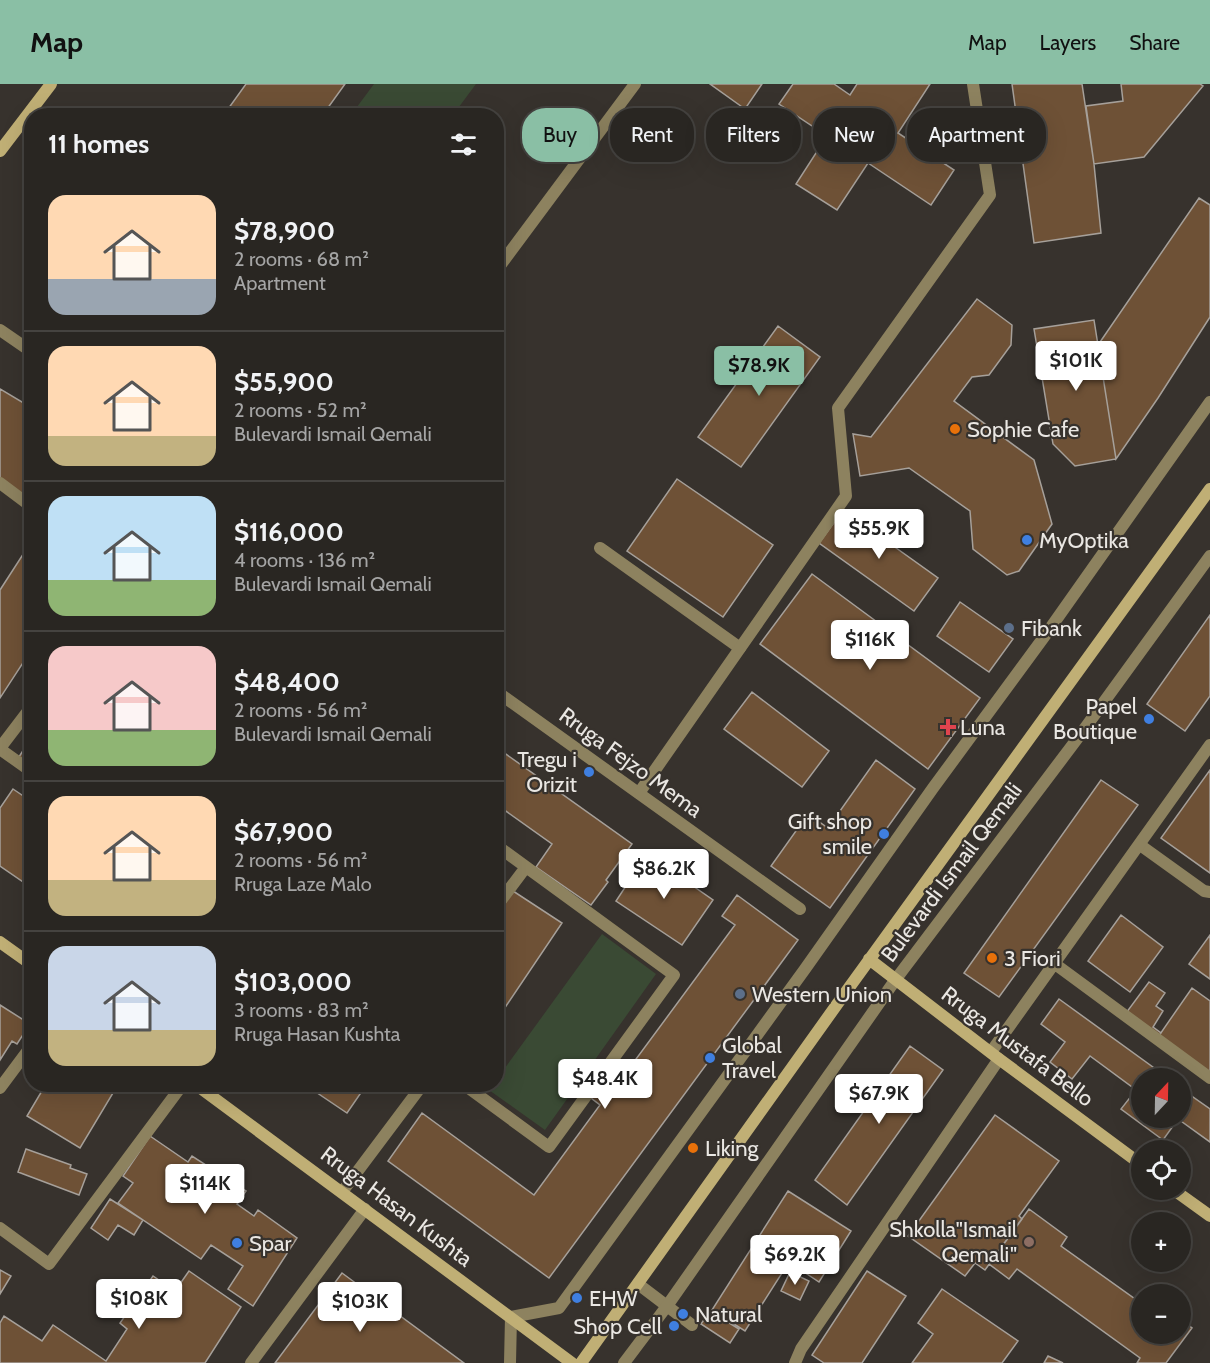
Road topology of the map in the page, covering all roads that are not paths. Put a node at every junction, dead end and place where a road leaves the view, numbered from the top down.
1 (51, 84) edge
2 (635, 84) edge
3 (973, 84) edge
4 (33, 108) edge
5 (24, 120) edge
6 (0, 152) edge
7 (504, 260) edge
8 (0, 330) edge
9 (24, 346) edge
10 (1210, 402) edge
11 (0, 483) edge
12 (1210, 489) edge
13 (24, 501) edge
14 (600, 548) dead end
15 (1210, 556) edge
16 (740, 648) junction
17 (504, 697) edge
18 (24, 717) edge
19 (1210, 745) edge
20 (0, 749) edge
21 (24, 766) edge
22 (639, 793) junction
23 (1140, 845) junction
24 (504, 851) edge
25 (526, 867) junction
26 (1210, 892) edge
27 (504, 896) edge
28 (800, 909) dead end
29 (0, 942) edge
30 (24, 959) edge
31 (870, 959) junction
32 (1055, 964) junction
33 (896, 980) junction
34 (24, 1056) edge
35 (995, 1056) junction
36 (1210, 1078) edge
37 (0, 1088) edge
38 (177, 1092) edge
39 (206, 1092) edge
40 (417, 1092) edge
41 (474, 1092) edge
42 (1131, 1157) edge
43 (342, 1192) junction
44 (1190, 1200) edge
45 (364, 1209) junction
46 (1208, 1211) edge
47 (0, 1228) edge
48 (638, 1284) junction
49 (667, 1306) junction
50 (511, 1317) junction
51 (692, 1325) dead end
52 (252, 1363) edge
53 (510, 1363) edge
54 (572, 1363) edge
55 (581, 1363) edge
56 (624, 1363) edge
57 (795, 1363) edge

1 - 4 main road
2 - 7 street
3 - 16 street
5 - 6 main road
8 - 9 street
10 - 50 street
11 - 13 street
12 - 31 main road, Bulevardi Ismail Qemali
14 - 16 street
15 - 33 street, Bulevardi Ismail Qemali
16 - 22 street
17 - 22 street, Rruga Fejzo Mema
18 - 20 street
19 - 23 street
20 - 21 street
22 - 28 street, Rruga Fejzo Mema
23 - 26 street
23 - 32 street
24 - 25 street
25 - 27 street
25 - 41 street
29 - 30 main road
31 - 33 main road, Rruga Mustafa Bello
31 - 48 main road, Bulevardi Ismail Qemali
32 - 35 street
32 - 36 street
33 - 35 main road, Rruga Mustafa Bello
33 - 49 street, Bulevardi Ismail Qemali
34 - 37 street
35 - 42 main road, Rruga Mustafa Bello
35 - 57 street
38 - 47 street
39 - 43 main road, Rruga Hasan Kushta
40 - 43 street
43 - 45 main road, Rruga Hasan Kushta
44 - 46 main road
45 - 50 main road, Rruga Hasan Kushta
45 - 52 street
48 - 49 street
48 - 55 main road, Bulevardi Ismail Qemali
49 - 51 street
49 - 56 street, Bulevardi Ismail Qemali
50 - 53 street
50 - 54 main road, Rruga Hasan Kushta

